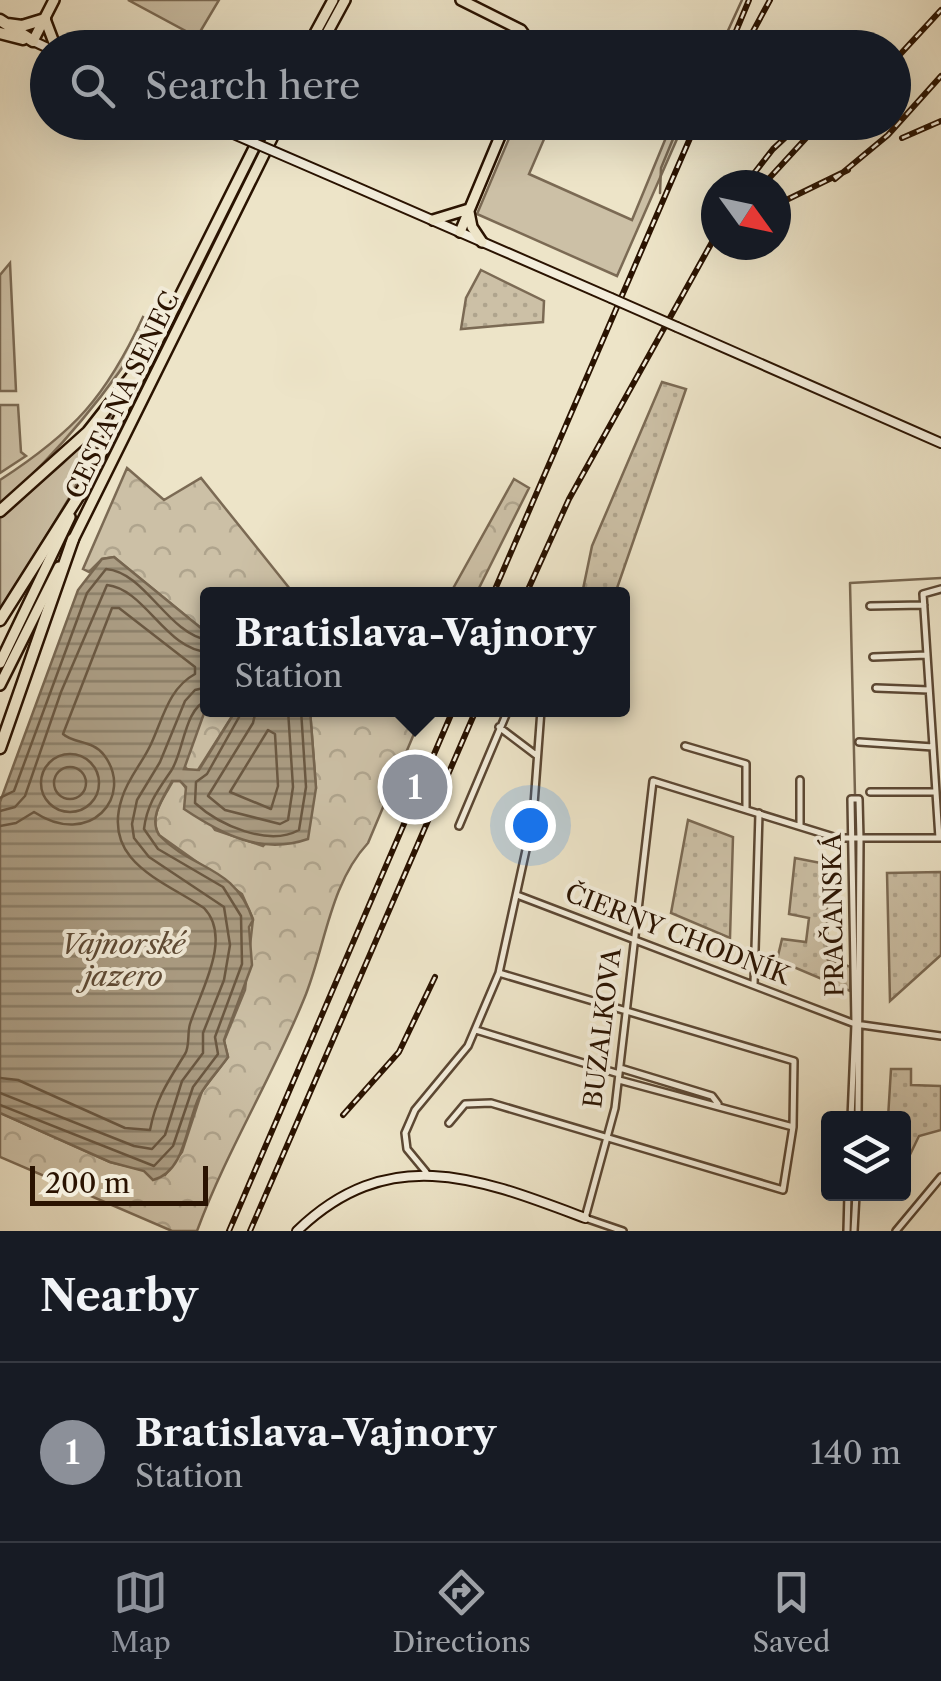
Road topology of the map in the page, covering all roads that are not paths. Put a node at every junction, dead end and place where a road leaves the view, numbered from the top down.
1 (54, 0) edge
2 (333, 0) edge
3 (344, 0) edge
4 (468, 2) edge
5 (44, 19) junction
6 (2, 26) edge
7 (39, 30) edge
8 (49, 30) edge
9 (317, 30) edge
10 (328, 30) edge
11 (520, 30) edge
12 (30, 39) edge
13 (247, 140) edge
14 (258, 140) edge
15 (271, 140) edge
16 (498, 140) edge
17 (469, 209) junction
18 (433, 220) junction
19 (460, 232) junction
20 (482, 242) junction
21 (148, 357) junction
22 (941, 442) edge
23 (84, 488) junction
24 (0, 511) edge
25 (73, 540) junction
26 (941, 589) edge
27 (924, 605) junction
28 (870, 606) dead end
29 (0, 620) edge
30 (927, 655) junction
31 (873, 657) dead end
32 (0, 664) edge
33 (0, 685) edge
34 (876, 688) dead end
35 (929, 690) junction
36 (504, 717) edge
37 (541, 717) edge
38 (499, 726) junction
39 (859, 742) dead end
40 (684, 746) dead end
41 (933, 746) junction
42 (0, 748) edge
43 (537, 755) junction
44 (800, 780) dead end
45 (870, 792) dead end
46 (935, 792) junction
47 (746, 809) junction
48 (759, 813) junction
49 (458, 826) dead end
50 (800, 826) junction
51 (940, 838) edge
52 (856, 840) junction
53 (516, 895) junction
54 (633, 939) junction
55 (499, 973) junction
56 (754, 984) junction
57 (625, 1010) junction
58 (859, 1024) junction
59 (476, 1030) junction
60 (941, 1036) edge
61 (619, 1074) junction
62 (718, 1104) junction
63 (855, 1111) edge
64 (449, 1123) dead end
65 (793, 1127) junction
66 (608, 1138) junction
67 (426, 1172) junction
68 (941, 1177) edge
69 (852, 1201) edge
70 (585, 1218) junction
71 (298, 1231) edge
72 (623, 1231) edge
73 (851, 1231) edge
74 (896, 1231) edge

1 - 5 main road
2 - 9 main road
3 - 10 main road
4 - 11 main road
5 - 6 highway
5 - 7 main road
5 - 8 main road
6 - 12 highway
13 - 18 main road, bridge
14 - 21 main road, CESTA NA SENEC
15 - 25 main road, CESTA NA SENEC
16 - 17 main road
17 - 18 main road
17 - 19 main road
17 - 20 main road
18 - 19 main road
19 - 20 main road
20 - 22 main road, bridge
21 - 23 main road, CESTA NA SENEC
21 - 24 highway
23 - 29 highway
23 - 32 main road, CESTA NA SENEC
25 - 33 main road, CESTA NA SENEC
25 - 42 highway
26 - 27 street
27 - 28 street
27 - 30 street
30 - 31 street
30 - 35 street
34 - 35 street
35 - 41 street
36 - 38 street
37 - 43 street
38 - 43 street
38 - 49 street
39 - 41 street
40 - 47 street
41 - 46 street
43 - 53 street
44 - 50 street
45 - 46 street
46 - 51 street
47 - 48 street
47 - 54 street, BUZALKOVA
48 - 50 street
48 - 56 street
50 - 52 street
51 - 52 street
52 - 52 street, PRAČANSKÁ
52 - 58 street, PRAČANSKÁ
53 - 54 street, ČIERNY CHODNÍK
53 - 55 street
54 - 56 street, ČIERNY CHODNÍK
54 - 57 street, BUZALKOVA
55 - 57 street
55 - 59 street
56 - 58 street, ČIERNY CHODNÍK
57 - 61 street, BUZALKOVA
57 - 65 street
58 - 60 street, ČIERNY CHODNÍK
58 - 63 street, PRAČANSKÁ
59 - 61 street
59 - 67 street
61 - 62 street
61 - 62 street
61 - 66 street, BUZALKOVA
62 - 65 street
64 - 66 street
65 - 66 street
66 - 70 street, BUZALKOVA
67 - 70 main road
67 - 71 main road
68 - 74 street
69 - 73 street
70 - 72 street

